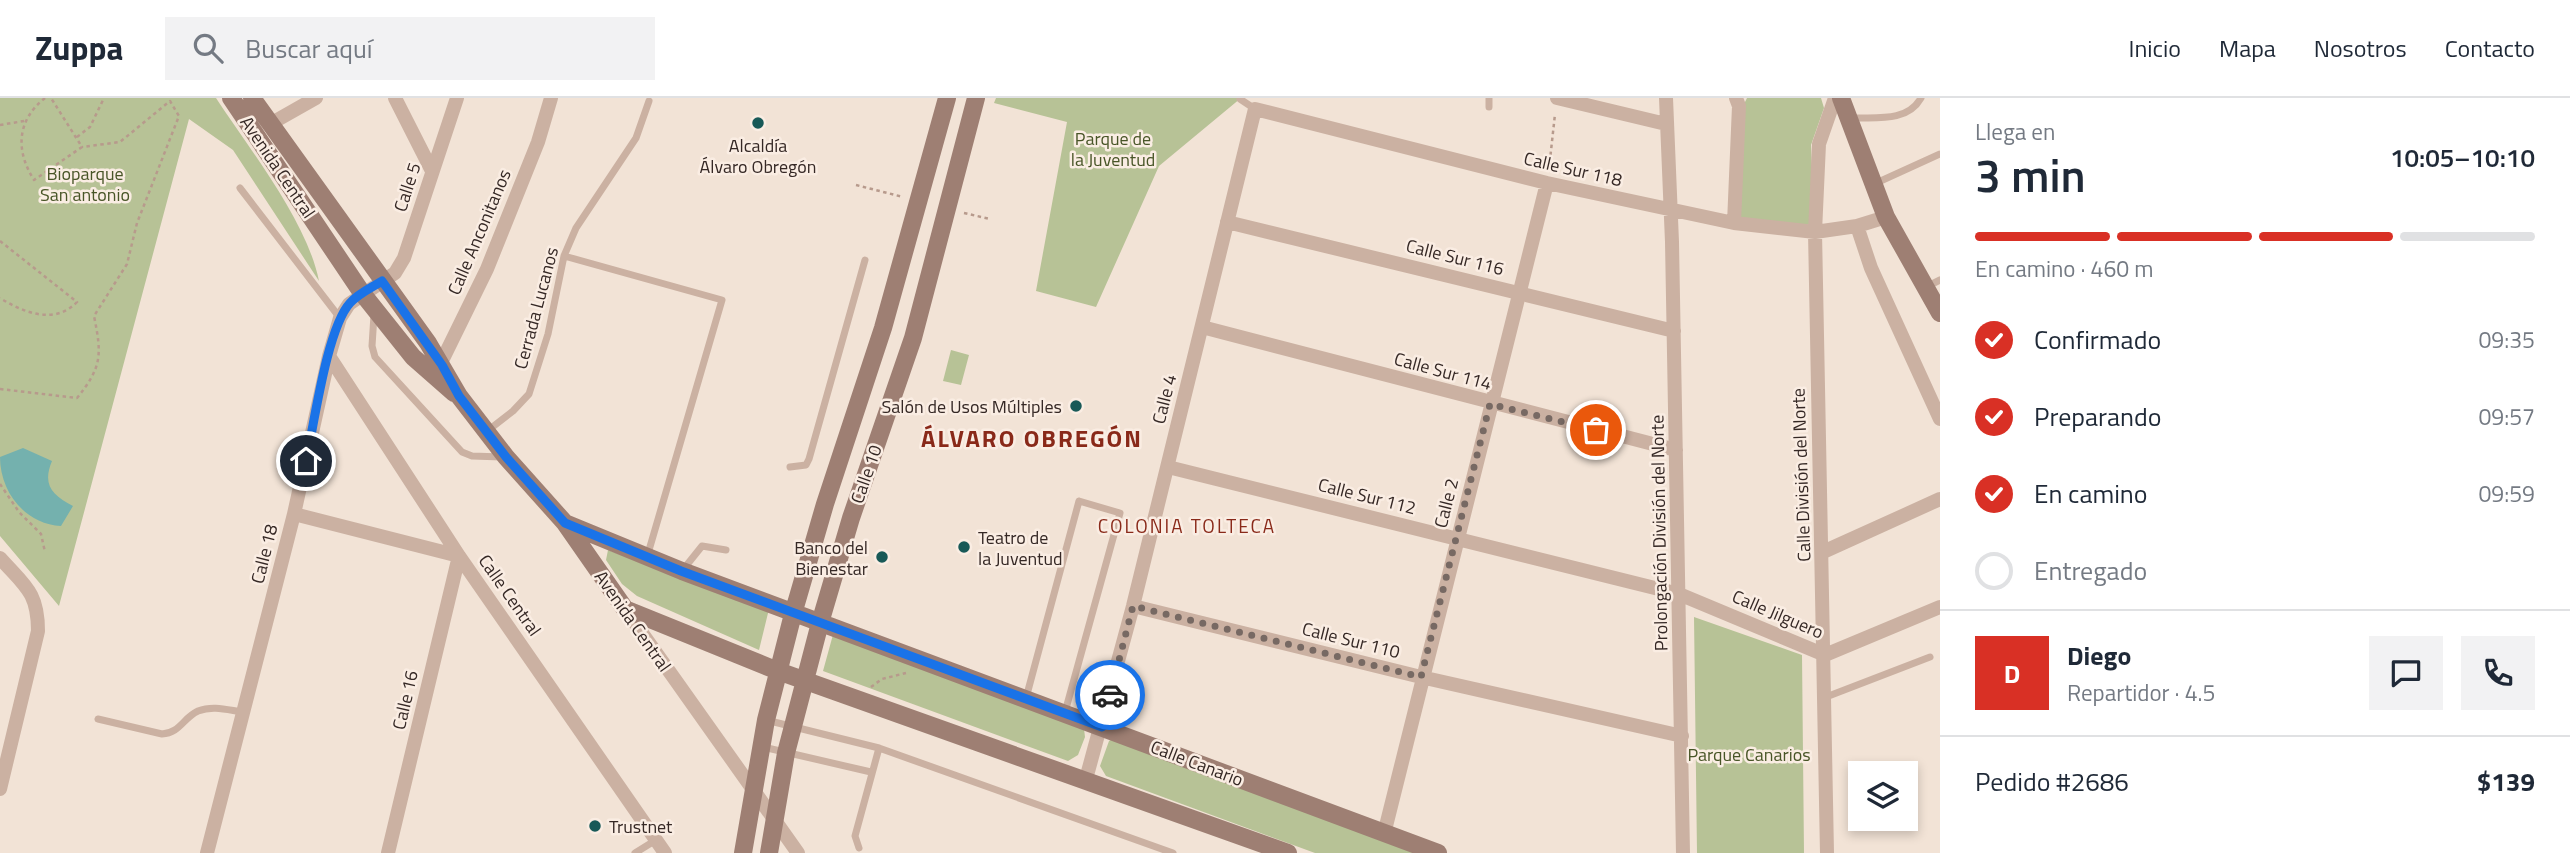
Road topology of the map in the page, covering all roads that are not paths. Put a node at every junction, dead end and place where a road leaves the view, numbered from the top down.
1 (231, 98) edge
2 (252, 98) edge
3 (316, 98) edge
4 (395, 98) edge
5 (457, 98) edge
6 (551, 98) edge
7 (947, 98) edge
8 (976, 98) edge
9 (1489, 98) edge
10 (1666, 98) edge
11 (1835, 98) edge
12 (1841, 98) edge
13 (1921, 98) edge
14 (1240, 99) edge
15 (1557, 99) edge
16 (649, 101) dead end
17 (1740, 101) edge
18 (1489, 107) dead end
19 (1255, 108) junction
20 (1849, 118) junction
21 (270, 124) junction
22 (1666, 124) junction
23 (1940, 154) edge
24 (432, 171) junction
25 (1548, 176) junction
26 (1873, 185) junction
27 (240, 188) dead end
28 (1670, 211) junction
29 (1886, 217) junction
30 (1227, 222) junction
31 (1734, 223) junction
32 (1857, 226) junction
33 (1815, 232) junction
34 (564, 256) junction
35 (865, 260) dead end
36 (382, 281) junction
37 (1933, 284) edge
38 (1517, 292) junction
39 (362, 293) junction
40 (375, 309) junction
41 (1940, 313) edge
42 (341, 318) junction
43 (1202, 327) junction
44 (1674, 331) junction
45 (329, 356) junction
46 (437, 370) junction
47 (1490, 404) junction
48 (1940, 419) edge
49 (486, 432) junction
50 (1676, 450) junction
51 (506, 457) junction
52 (790, 467) dead end
53 (1168, 467) junction
54 (1940, 499) edge
55 (294, 514) junction
56 (565, 523) junction
57 (1457, 538) junction
58 (726, 550) dead end
59 (1822, 552) junction
60 (459, 555) junction
61 (0, 558) edge
62 (646, 558) junction
63 (681, 571) junction
64 (1679, 594) junction
65 (1133, 606) junction
66 (1940, 607) edge
67 (625, 610) junction
68 (793, 614) junction
69 (820, 623) junction
70 (1825, 655) junction
71 (1930, 657) dead end
72 (778, 671) junction
73 (1421, 677) junction
74 (804, 681) junction
75 (1826, 697) junction
76 (1026, 699) junction
77 (243, 712) junction
78 (1065, 713) junction
79 (99, 719) dead end
80 (766, 720) junction
81 (792, 727) junction
82 (1102, 727) junction
83 (1682, 736) junction
84 (761, 747) junction
85 (878, 748) junction
86 (786, 753) junction
87 (871, 772) junction
88 (1086, 779) junction
89 (0, 789) edge
90 (753, 793) junction
91 (774, 821) junction
92 (1384, 834) junction
93 (656, 840) junction
94 (859, 848) dead end
95 (207, 853) edge
96 (388, 853) edge
97 (635, 853) edge
98 (665, 853) edge
99 (743, 853) edge
100 (769, 853) edge
101 (798, 853) edge
102 (1173, 853) edge
103 (1288, 853) edge
104 (1438, 853) edge
105 (1683, 853) edge
106 (1827, 853) edge

1 - 39 street, Avenida Central
2 - 21 street, Avenida Central
3 - 21 street
4 - 24 street
5 - 24 street, Calle 5
6 - 46 street, Calle Anconitanos
7 - 68 street, Calle 10
8 - 69 street, Calle 10
9 - 18 lane
10 - 22 street, Prolongación División del Norte
11 - 33 street, Calle División del Norte
12 - 20 street
13 - 20 lane
14 - 19 lane
15 - 22 street
16 - 34 lane, Cerrada Lucanos
17 - 31 street
19 - 25 street, Calle Sur 118
19 - 30 street, Calle 4
20 - 26 street
21 - 36 street, Avenida Central
22 - 28 street, Prolongación División del Norte
23 - 26 lane
24 - 36 street, Calle 5
25 - 28 street, Calle Sur 118
25 - 38 street, Calle 2
26 - 29 street
27 - 42 lane
28 - 31 street, Calle Sur 118
28 - 44 street, Prolongación División del Norte
29 - 32 street, Calle Sur 118
29 - 37 street
30 - 38 street, Calle Sur 116
30 - 43 street, Calle 4
31 - 33 street, Calle Sur 118
32 - 33 street, Calle Sur 118
32 - 48 street
33 - 59 street, Calle División del Norte
34 - 49 lane, Cerrada Lucanos
34 - 62 lane
35 - 52 lane
36 - 39 street, Calle 18
36 - 46 street, Avenida Central
37 - 41 street
38 - 44 street, Calle Sur 116
38 - 47 street, Calle 2
39 - 40 street, Avenida Central
39 - 42 street, Calle 18
40 - 46 street, Avenida Central
40 - 51 lane
42 - 45 street, Calle 18
43 - 47 street, Calle Sur 114
43 - 53 street, Calle 4
44 - 50 street, Prolongación División del Norte
45 - 55 street, Calle 18
45 - 60 street, Calle Central
46 - 49 street, Avenida Central
47 - 50 street, Calle Sur 114
47 - 57 street, Calle 2
49 - 51 street, Avenida Central
50 - 64 street, Prolongación División del Norte
51 - 56 street, Avenida Central
53 - 57 street, Calle Sur 112
53 - 65 street, Calle 4
54 - 59 street
55 - 60 street
55 - 77 street, Calle 18
56 - 62 street, Calle Canario
56 - 67 street, Avenida Central
57 - 64 street, Calle Sur 112
57 - 73 street, Calle 2
58 - 63 lane
59 - 70 street, Calle División del Norte
60 - 93 street, Calle Central
60 - 96 street, Calle 16
61 - 89 street
62 - 63 street, Calle Canario
63 - 68 street, Calle Canario
64 - 70 street, Calle Jilguero
64 - 83 street, Prolongación División del Norte
65 - 73 street, Calle Sur 110
65 - 82 street, Calle 4
66 - 70 street, Calle Jilguero
67 - 72 street
67 - 90 street, Avenida Central
68 - 69 street, Calle Canario
68 - 72 street, Calle 10
69 - 74 street, Calle 10
69 - 76 street, Calle Canario
70 - 75 street, Calle División del Norte
71 - 75 lane
72 - 74 street
72 - 80 street, Calle 10
73 - 83 street, Calle Sur 110
73 - 92 street, Calle 2
74 - 81 street, Calle 10
74 - 88 street
75 - 106 street, Calle División del Norte
76 - 78 street, Calle Canario
76 - 78 lane
77 - 79 lane
77 - 95 street, Calle 18
78 - 82 street, Calle Canario
80 - 81 lane
80 - 84 street, Calle 10
81 - 85 lane
81 - 86 street, Calle 10
82 - 88 street, Calle 4
82 - 92 street, Calle Canario
83 - 105 street, Prolongación División del Norte
84 - 86 lane
84 - 90 street, Calle 10
85 - 87 lane
85 - 102 lane
86 - 87 lane
86 - 91 street, Calle 10
87 - 94 lane
88 - 103 street
90 - 91 street, Avenida Central
90 - 99 street, Calle 10
91 - 100 street, Calle 10
91 - 101 street, Avenida Central
92 - 104 street, Calle Canario
93 - 97 lane
93 - 98 street, Calle Central

